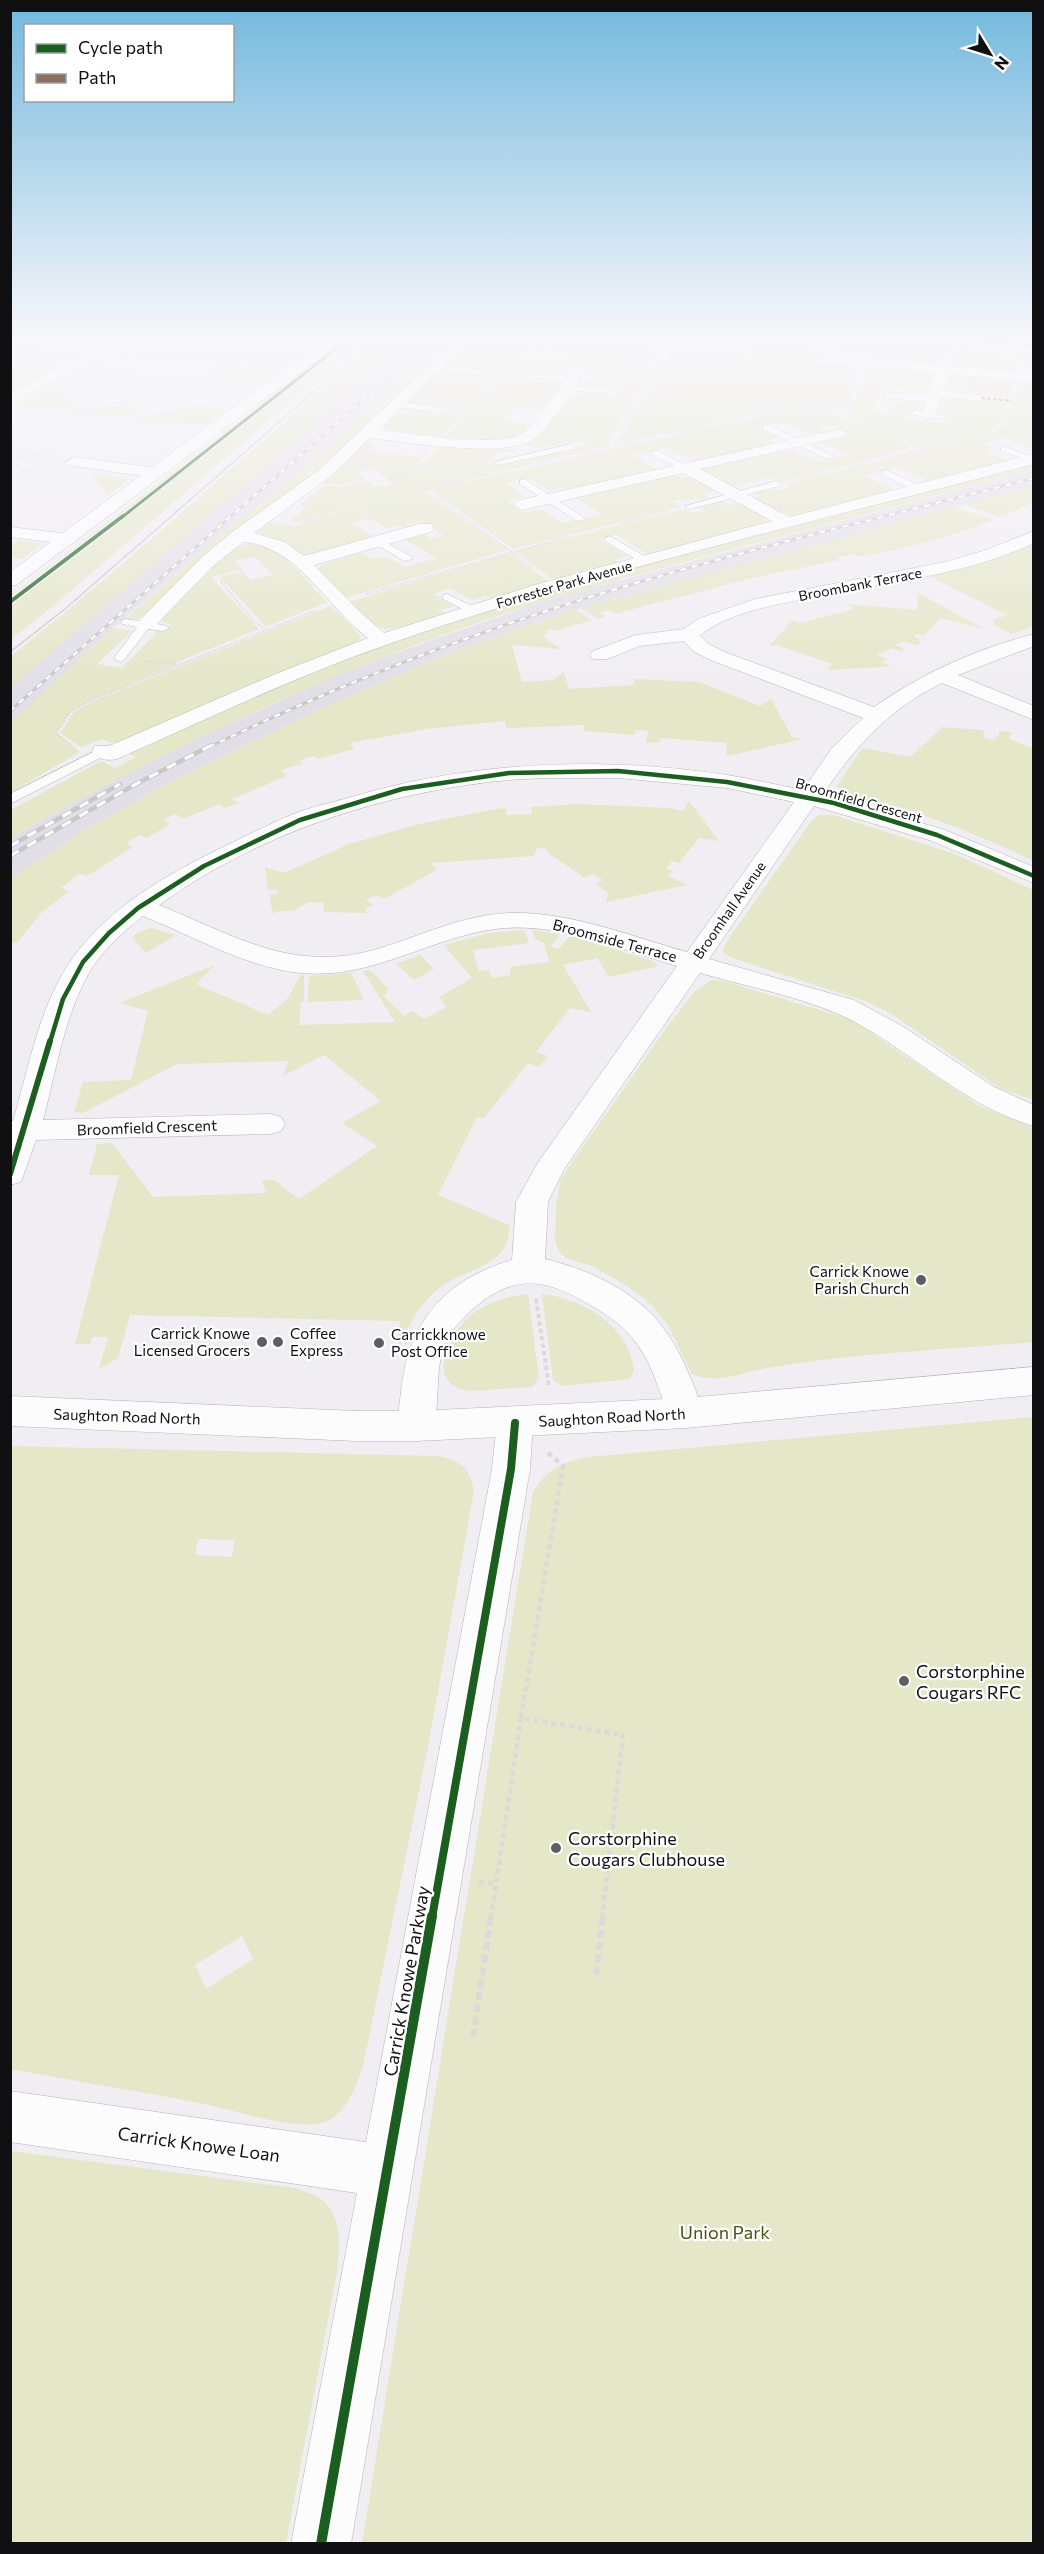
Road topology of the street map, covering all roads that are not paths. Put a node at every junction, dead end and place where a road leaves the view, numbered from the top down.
1 (176, 459) edge
2 (339, 459) edge
3 (512, 459) edge
4 (668, 459) edge
5 (730, 459) edge
6 (1032, 460) edge
7 (74, 462) road end
8 (499, 462) dead end
9 (687, 469) junction
10 (157, 473) junction
11 (886, 473) dead end
12 (523, 482) dead end
13 (776, 484) road end
14 (921, 489) junction
15 (735, 495) junction
16 (550, 499) junction
17 (522, 505) dead end
18 (689, 505) dead end
19 (581, 519) dead end
20 (788, 524) junction
21 (425, 528) dead end
22 (10, 532) edge
23 (380, 536) junction
24 (1034, 536) edge
25 (237, 537) junction
26 (68, 539) junction
27 (609, 539) dead end
28 (408, 559) dead end
29 (646, 561) junction
30 (300, 563) junction
31 (10, 581) edge
32 (447, 597) dead end
33 (472, 610) junction
34 (126, 622) dead end
35 (145, 625) junction
36 (163, 628) dead end
37 (690, 634) junction
38 (382, 640) junction
39 (1034, 640) edge
40 (600, 655) dead end
41 (120, 658) dead end
42 (941, 675) junction
43 (1034, 714) edge
44 (875, 715) junction
45 (109, 754) joint
46 (809, 796) junction
47 (10, 800) edge
48 (1034, 876) edge
49 (140, 906) junction
50 (693, 961) junction
51 (1034, 1116) edge
52 (270, 1124) dead end
53 (18, 1131) edge
54 (10, 1174) edge
55 (532, 1283) junction
56 (1034, 1381) edge
57 (10, 1412) edge
58 (686, 1413) junction
59 (534, 1421) junction
60 (416, 1426) junction
61 (10, 2116) edge
62 (387, 2171) junction
63 (321, 2544) edge

1 - 10 street
2 - 25 street
3 - 8 lane
4 - 9 lane
5 - 9 street
6 - 14 street, Forrester Park Avenue
7 - 10 street
9 - 15 street
9 - 16 street
10 - 26 street
11 - 14 lane
12 - 16 lane
13 - 15 lane
14 - 20 street, Forrester Park Avenue
15 - 18 lane
15 - 20 street
16 - 17 street
16 - 19 lane
20 - 29 street, Forrester Park Avenue
21 - 23 street
22 - 26 street
23 - 28 lane
23 - 30 street
24 - 37 street, Broombank Terrace
25 - 30 street
25 - 35 street
26 - 31 street
27 - 29 lane
29 - 33 street, Forrester Park Avenue
30 - 38 street
32 - 33 lane
33 - 38 street, Forrester Park Avenue
34 - 35 lane
35 - 36 lane
35 - 41 lane
37 - 40 street, Broombank Terrace
37 - 44 street
38 - 45 street, Forrester Park Avenue
39 - 42 street, Broomhall Avenue
42 - 43 street
42 - 44 street, Broomhall Avenue
44 - 46 street, Broomhall Avenue
45 - 47 lane, Forrester Park Avenue
46 - 48 street, Broomfield Crescent
46 - 49 street, Broomfield Crescent
46 - 50 street, Broomhall Avenue
49 - 50 street, Broomside Terrace
49 - 53 street, Broomfield Crescent
50 - 51 street, Broomside Terrace
50 - 55 street, Broomhall Avenue
52 - 53 street, Broomfield Crescent
53 - 54 street, Broomfield Crescent
55 - 58 street
55 - 60 street
56 - 58 street, Saughton Road North
57 - 60 street, Saughton Road North
58 - 59 street, Saughton Road North
59 - 60 street, Saughton Road North
59 - 62 street, Carrick Knowe Parkway
61 - 62 street, Carrick Knowe Loan
62 - 63 street, Carrick Knowe Parkway

